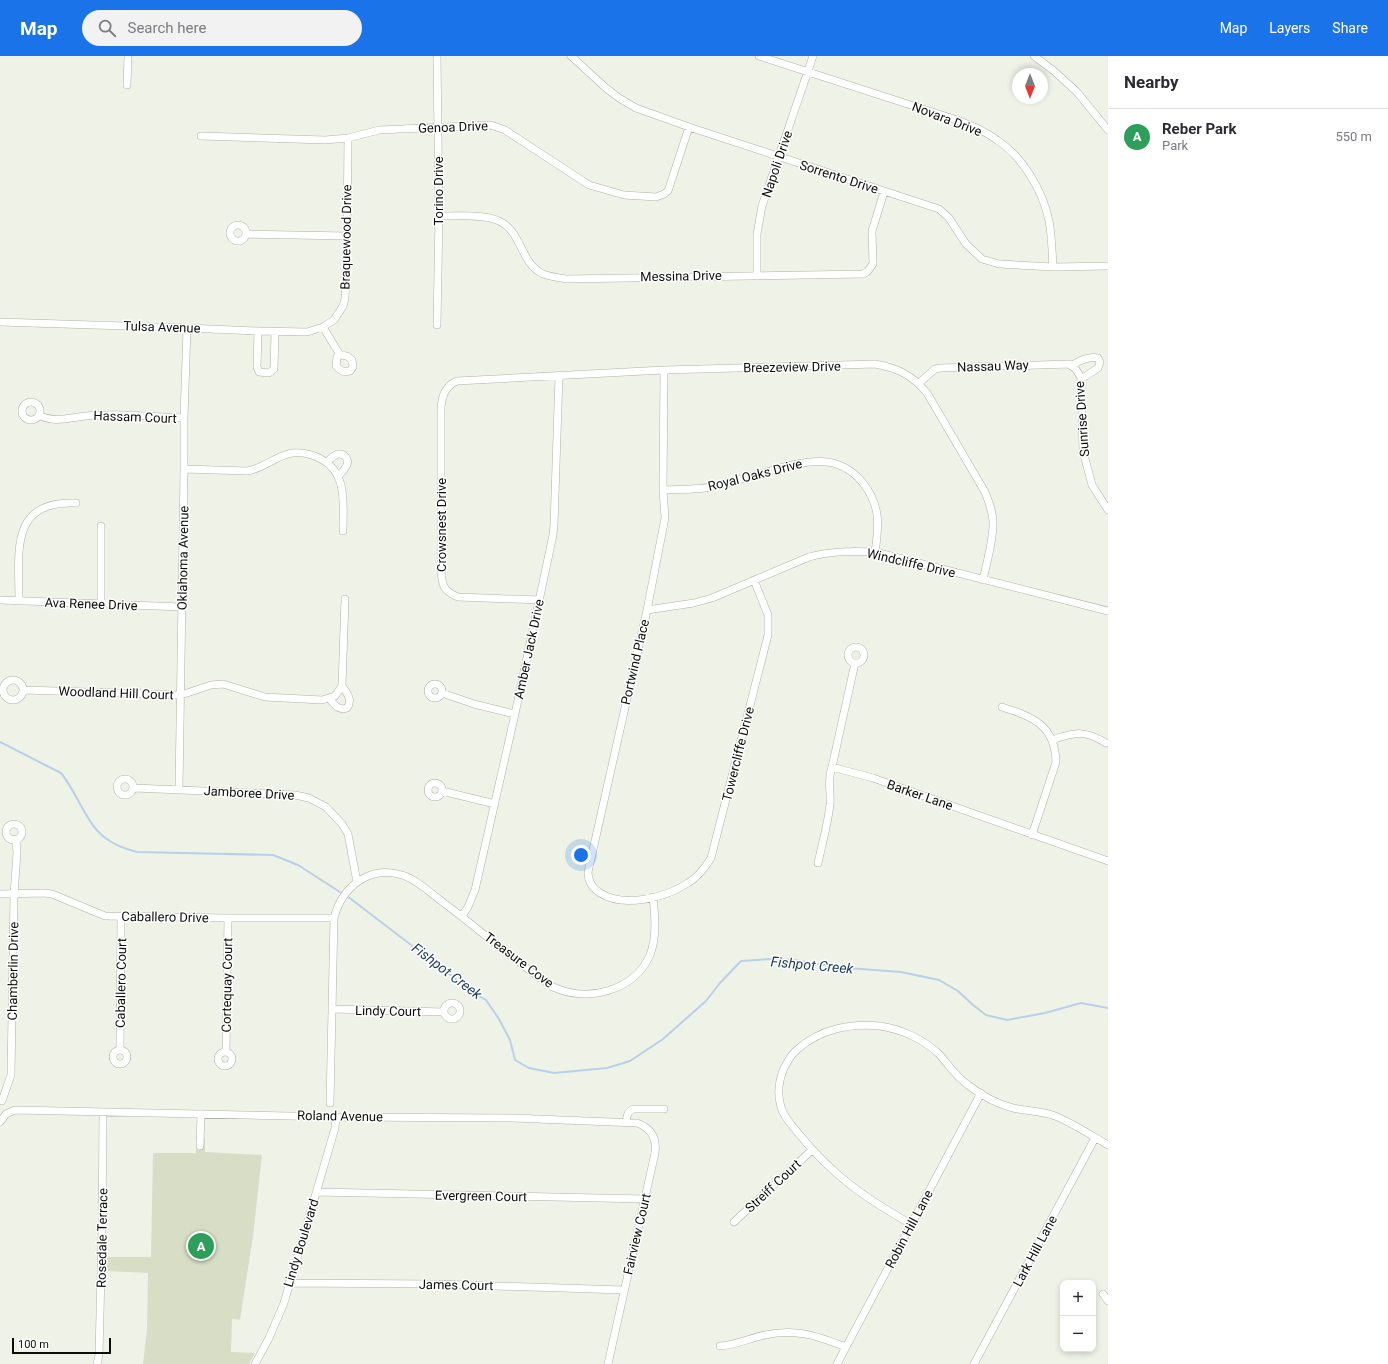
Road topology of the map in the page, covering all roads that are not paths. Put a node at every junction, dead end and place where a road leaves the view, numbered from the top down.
1 (128, 56) edge
2 (437, 56) edge
3 (571, 56) edge
4 (759, 56) edge
5 (813, 56) edge
6 (1034, 56) edge
7 (808, 72) junction
8 (127, 85) dead end
9 (437, 127) junction
10 (689, 127) junction
11 (1108, 130) edge
12 (200, 136) dead end
13 (348, 138) junction
14 (779, 157) junction
15 (884, 192) junction
16 (439, 216) junction
17 (247, 234) dead end
18 (347, 236) junction
19 (1108, 266) edge
20 (1053, 267) junction
21 (757, 275) junction
22 (0, 322) edge
23 (437, 326) dead end
24 (324, 327) junction
25 (187, 328) junction
26 (258, 331) junction
27 (275, 332) junction
28 (340, 356) dead end
29 (1071, 366) junction
30 (664, 370) junction
31 (1078, 370) joint
32 (558, 376) junction
33 (1081, 380) junction
34 (919, 383) junction
35 (446, 388) joint
36 (39, 416) dead end
37 (184, 418) junction
38 (327, 462) junction
39 (184, 469) junction
40 (338, 476) junction
41 (663, 490) junction
42 (76, 503) dead end
43 (1108, 510) edge
44 (101, 526) dead end
45 (343, 531) dead end
46 (875, 552) junction
47 (754, 580) junction
48 (983, 580) junction
49 (345, 599) dead end
50 (0, 600) edge
51 (539, 600) junction
52 (19, 601) junction
53 (100, 604) junction
54 (182, 608) junction
55 (647, 610) junction
56 (1108, 611) edge
57 (855, 663) dead end
58 (342, 686) junction
59 (24, 690) dead end
60 (442, 693) dead end
61 (181, 695) junction
62 (329, 698) junction
63 (1002, 706) dead end
64 (515, 714) junction
65 (1052, 740) junction
66 (1106, 743) dead end
67 (832, 767) junction
68 (134, 788) dead end
69 (179, 789) junction
70 (442, 791) dead end
71 (495, 804) junction
72 (1032, 835) junction
73 (16, 839) dead end
74 (1108, 861) edge
75 (818, 863) dead end
76 (357, 882) junction
77 (0, 894) edge
78 (14, 894) junction
79 (653, 897) junction
80 (462, 916) junction
81 (122, 917) junction
82 (228, 918) junction
83 (334, 918) junction
84 (332, 1009) junction
85 (444, 1012) dead end
86 (120, 1050) dead end
87 (226, 1052) dead end
88 (981, 1094) junction
89 (2, 1101) dead end
90 (330, 1103) dead end
91 (664, 1109) dead end
92 (103, 1113) junction
93 (201, 1114) junction
94 (336, 1117) junction
95 (0, 1122) edge
96 (626, 1123) junction
97 (1095, 1138) junction
98 (1108, 1145) edge
99 (200, 1146) dead end
100 (812, 1150) junction
101 (317, 1192) junction
102 (645, 1199) junction
103 (734, 1222) dead end
104 (911, 1224) junction
105 (289, 1283) junction
106 (624, 1290) junction
107 (1103, 1294) dead end
108 (1108, 1301) edge
109 (720, 1346) dead end
110 (846, 1347) junction
111 (97, 1364) edge
112 (255, 1364) edge
113 (608, 1364) edge
114 (837, 1364) edge
115 (974, 1364) edge

1 - 8 street
2 - 9 street, Torino Drive
3 - 10 street, Sorrento Drive
4 - 7 street, Novara Drive
5 - 7 street, Napoli Drive
6 - 11 street
7 - 14 street, Napoli Drive
7 - 20 street, Novara Drive
9 - 10 street, Genoa Drive
9 - 13 street, Genoa Drive
9 - 16 street, Torino Drive
10 - 14 street, Sorrento Drive
12 - 13 street, Genoa Drive
13 - 18 street, Braquewood Drive
14 - 15 street, Sorrento Drive
14 - 21 street, Napoli Drive
15 - 20 street, Sorrento Drive
15 - 21 street, Messina Drive
16 - 21 street, Messina Drive
16 - 23 street, Torino Drive
17 - 18 street
18 - 24 street, Braquewood Drive
19 - 20 street, Sorrento Drive
22 - 25 street, Tulsa Avenue
24 - 27 street, Tulsa Avenue
24 - 28 street
25 - 26 street, Tulsa Avenue
25 - 37 street, Oklahoma Avenue
26 - 27 street, Tulsa Avenue
26 - 27 street
29 - 31 street, Nassau Way
29 - 33 street
29 - 34 street, Nassau Way
30 - 32 street, Breezeview Drive
30 - 34 street, Breezeview Drive
30 - 41 street, Portwind Place
31 - 33 street, Sunrise Drive
32 - 35 street, Breezeview Drive
32 - 51 street, Amber Jack Drive
33 - 43 street, Sunrise Drive
34 - 48 street, Breezeview Drive
35 - 51 street, Crowsnest Drive
36 - 37 street, Hassam Court
37 - 39 street, Oklahoma Avenue
38 - 39 street
38 - 40 street
38 - 40 street
39 - 54 street, Oklahoma Avenue
40 - 45 street
41 - 46 street, Royal Oaks Drive
41 - 55 street, Portwind Place
42 - 52 street
44 - 53 street
46 - 47 street, Windcliffe Drive
46 - 48 street, Windcliffe Drive
47 - 55 street, Windcliffe Drive
47 - 79 street, Towercliffe Drive
48 - 56 street, Windcliffe Drive
49 - 58 street
50 - 52 street, Ava Renee Drive
51 - 64 street, Amber Jack Drive
52 - 53 street, Ava Renee Drive
53 - 54 street, Ava Renee Drive
54 - 61 street, Oklahoma Avenue
55 - 79 street, Portwind Place
57 - 67 street
58 - 62 street
58 - 62 street
59 - 61 street, Woodland Hill Court
60 - 64 street
61 - 62 street, Woodland Hill Court
61 - 69 street, Oklahoma Avenue
63 - 65 street
64 - 71 street, Amber Jack Drive
65 - 66 street
65 - 72 street
67 - 72 street, Barker Lane
67 - 75 street
68 - 69 street, Jamboree Drive
69 - 76 street, Jamboree Drive
70 - 71 street
71 - 80 street, Amber Jack Drive
72 - 74 street, Barker Lane
73 - 78 street, Chamberlin Drive
76 - 80 street, Treasure Cove
76 - 83 street
77 - 78 street, Caballero Drive
78 - 81 street, Caballero Drive
78 - 89 street, Chamberlin Drive
79 - 80 street, Treasure Cove
81 - 82 street, Caballero Drive
81 - 86 street, Caballero Court
82 - 83 street, Caballero Drive
82 - 87 street, Cortequay Court
83 - 84 street
84 - 85 street, Lindy Court
84 - 90 street
88 - 97 street
88 - 100 street
88 - 104 street, Robin Hill Lane
91 - 96 street
92 - 93 street, Roland Avenue
92 - 95 street, Roland Avenue
92 - 111 street, Rosedale Terrace
93 - 94 street, Roland Avenue
93 - 99 street
94 - 96 street, Roland Avenue
94 - 101 street, Lindy Boulevard
96 - 102 street, Fairview Court
97 - 98 street
97 - 115 street, Lark Hill Lane
100 - 103 street, Streiff Court
100 - 104 street
101 - 102 street, Evergreen Court
101 - 105 street, Lindy Boulevard
102 - 106 street, Fairview Court
104 - 110 street, Robin Hill Lane
105 - 106 street, James Court
105 - 112 street, Lindy Boulevard
106 - 113 street, Fairview Court
107 - 108 street
109 - 110 street
110 - 114 street, Robin Hill Lane

